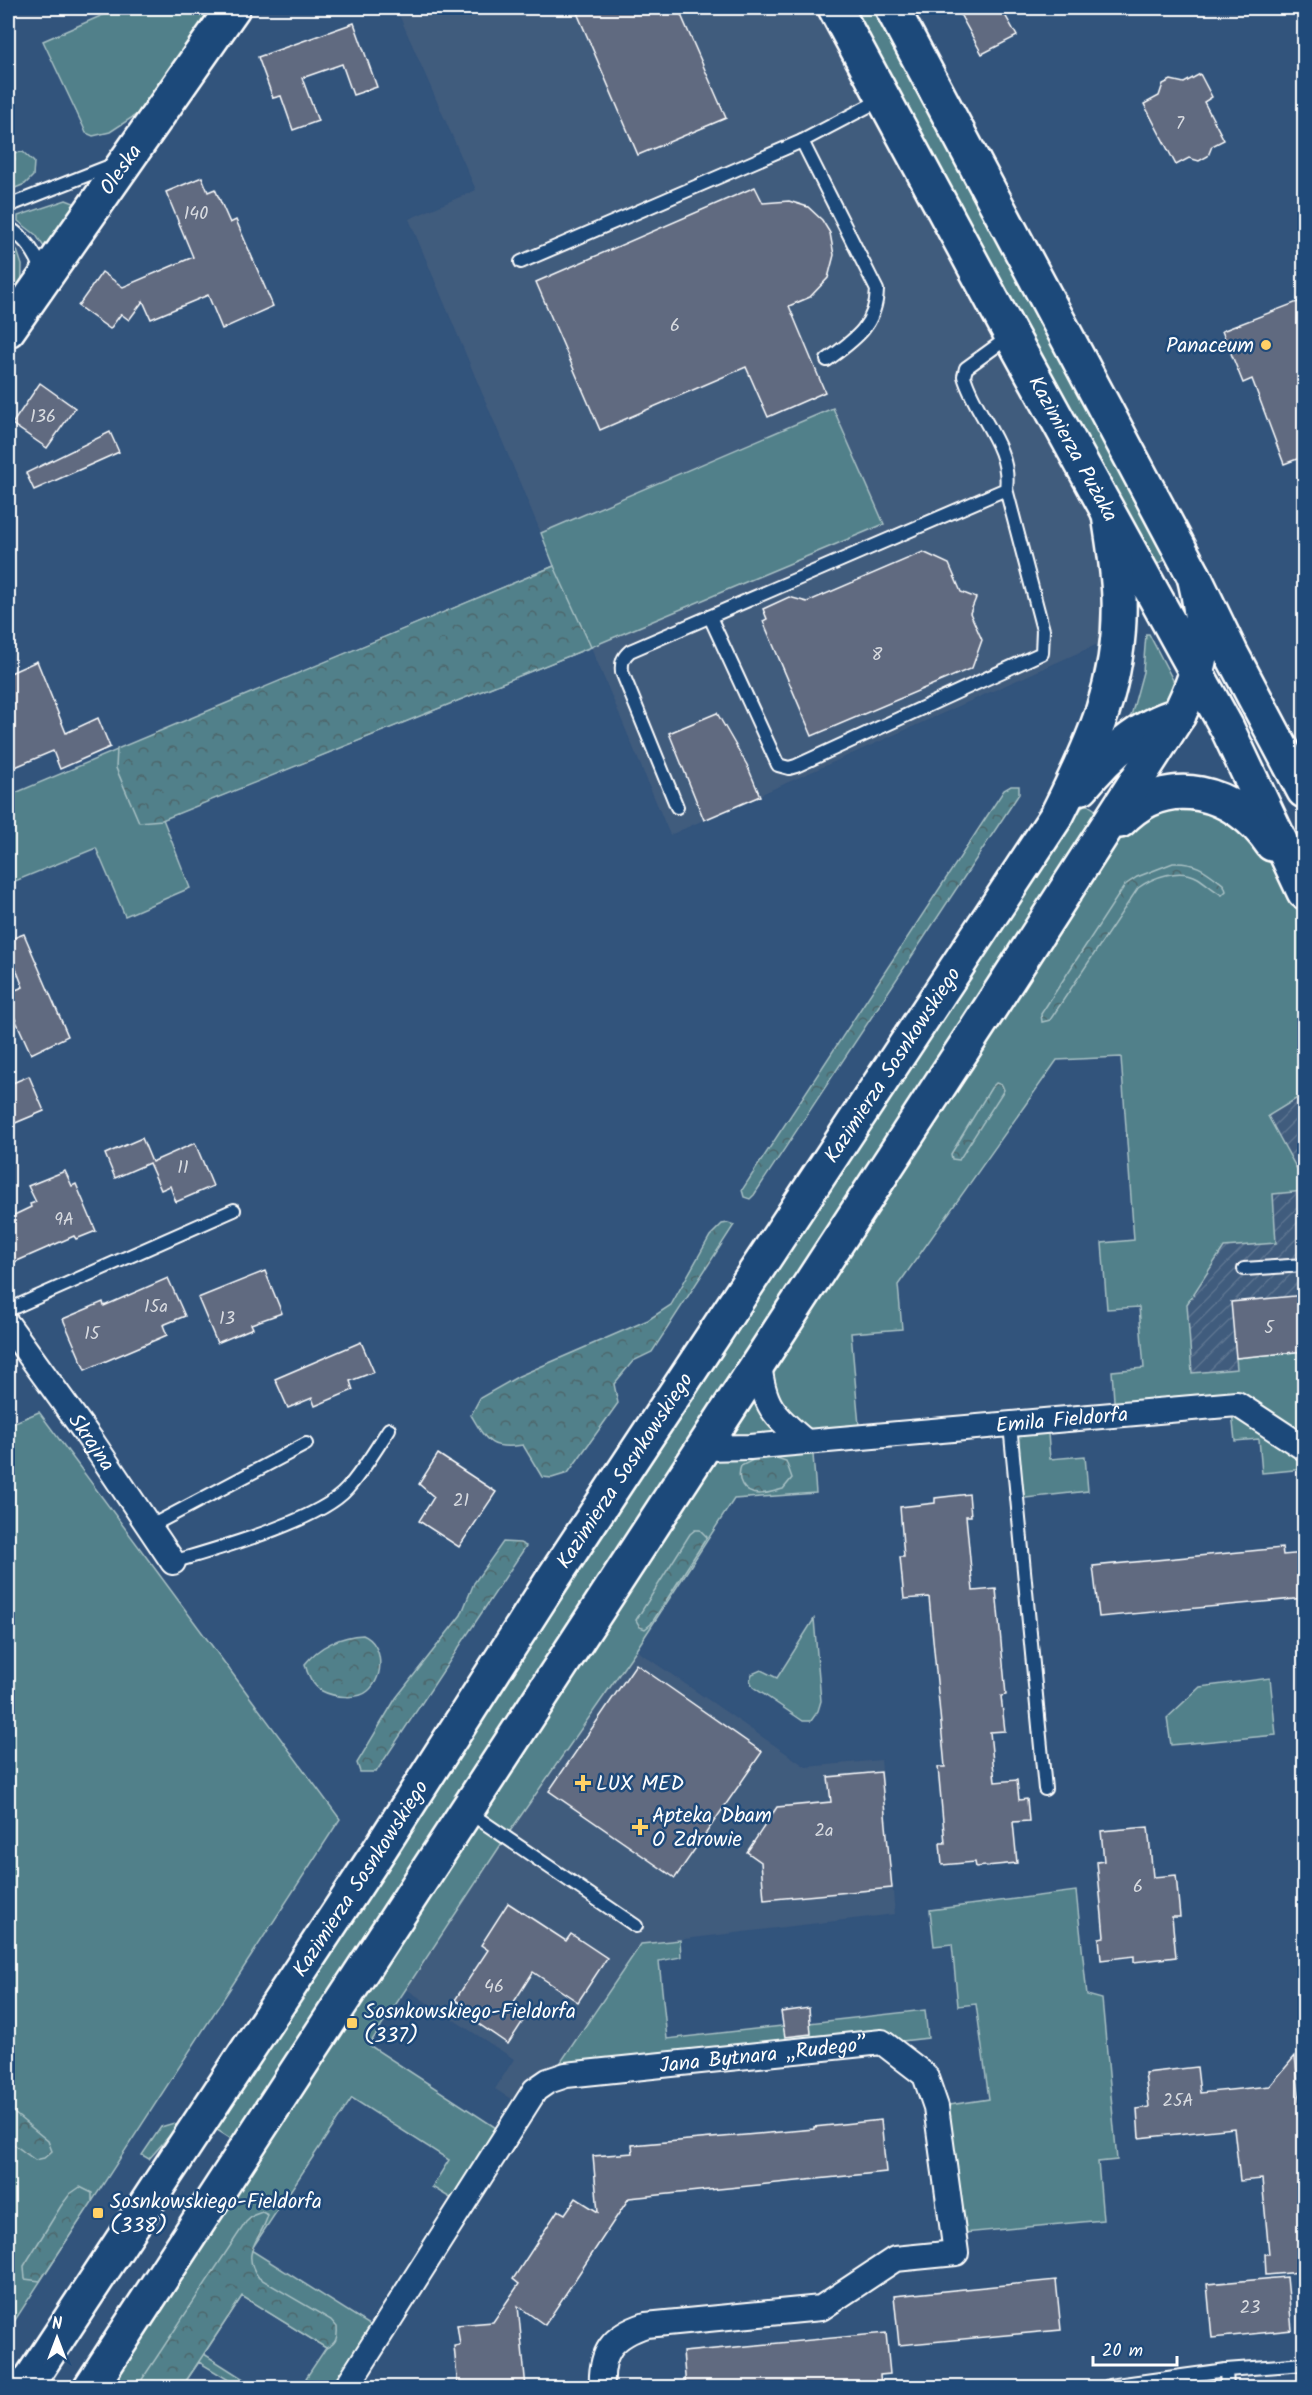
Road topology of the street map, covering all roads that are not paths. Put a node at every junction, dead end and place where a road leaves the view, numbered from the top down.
1 (233, 8) edge
2 (835, 8) edge
3 (892, 8) edge
4 (883, 99) junction
5 (802, 141) junction
6 (128, 159) junction
7 (8, 206) edge
8 (8, 227) edge
9 (521, 262) dead end
10 (45, 277) junction
11 (8, 330) edge
12 (1011, 335) junction
13 (827, 360) dead end
14 (1006, 489) junction
15 (1109, 515) junction
16 (1194, 576) junction
17 (710, 617) junction
18 (1197, 673) junction
19 (1178, 716) junction
20 (1221, 717) junction
21 (1301, 784) edge
22 (677, 807) dead end
23 (1057, 815) junction
24 (1094, 849) junction
25 (1302, 887) edge
26 (234, 1210) dead end
27 (1305, 1265) edge
28 (1244, 1269) dead end
29 (8, 1311) edge
30 (8, 1324) edge
31 (759, 1362) junction
32 (1010, 1425) junction
33 (389, 1429) dead end
34 (806, 1442) junction
35 (306, 1444) dead end
36 (703, 1448) junction
37 (1305, 1448) edge
38 (149, 1527) junction
39 (173, 1562) joint
40 (1045, 1789) dead end
41 (466, 1811) junction
42 (636, 1926) dead end
43 (1305, 2364) edge
44 (1226, 2370) junction
45 (1109, 2386) edge
46 (25, 2388) edge
47 (90, 2388) edge
48 (346, 2388) edge
49 (602, 2388) edge
50 (1227, 2388) edge

1 - 6 street, Oleska
2 - 4 street, Kazimierza Pużaka
3 - 16 street
4 - 5 lane
4 - 12 street, Kazimierza Pużaka
5 - 9 lane
5 - 13 lane
6 - 7 lane
6 - 10 street, Oleska
8 - 10 lane
10 - 11 street, Oleska
12 - 14 lane
12 - 15 street, Kazimierza Pużaka
14 - 17 lane
14 - 17 lane
15 - 18 street, Kazimierza Pużaka
15 - 23 street, Kazimierza Sosnkowskiego
16 - 18 street
16 - 21 street
17 - 22 lane
18 - 19 street
18 - 20 street, Kazimierza Pużaka
19 - 20 street
19 - 23 street
19 - 24 street
20 - 21 street
20 - 25 street, Kazimierza Pużaka
23 - 46 street, Kazimierza Sosnkowskiego
24 - 25 street
24 - 31 street
26 - 29 lane
27 - 28 lane
30 - 38 street, Skrajna
31 - 34 street
31 - 36 street
32 - 34 street, Emila Fieldorfa
32 - 37 street, Emila Fieldorfa
32 - 40 lane
33 - 39 lane
34 - 36 street, Emila Fieldorfa
35 - 38 lane
36 - 41 street
38 - 39 street, Skrajna
41 - 42 lane
41 - 47 street
43 - 44 lane
44 - 45 lane
44 - 50 lane
48 - 49 street, Jana Bytnara „Rudego”

